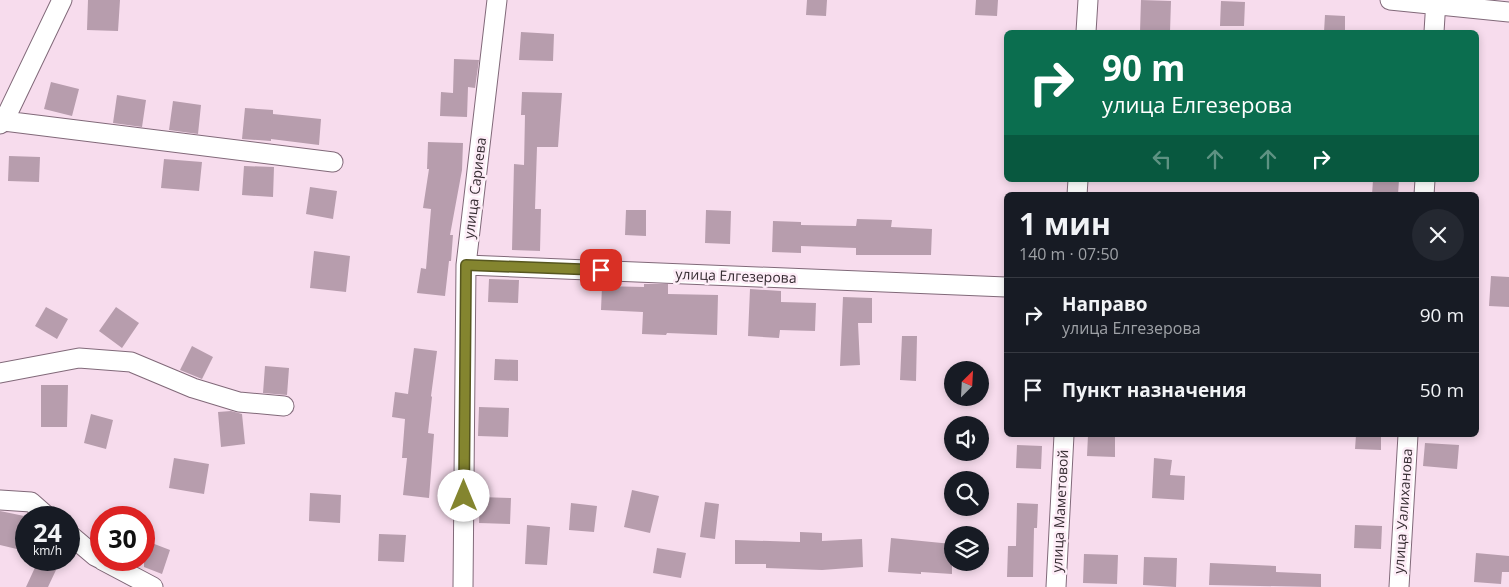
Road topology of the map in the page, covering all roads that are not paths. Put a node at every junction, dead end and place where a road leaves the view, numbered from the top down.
1 (62, 0) edge
2 (497, 0) edge
3 (1088, 0) edge
4 (1390, 0) edge
5 (1436, 3) edge
6 (1509, 12) edge
7 (1086, 30) edge
8 (1434, 30) edge
9 (2, 122) edge
10 (333, 162) dead end
11 (466, 265) junction
12 (1004, 287) edge
13 (0, 374) edge
14 (284, 406) dead end
15 (1064, 437) edge
16 (1408, 437) edge
17 (0, 500) edge
18 (35, 506) edge
19 (80, 543) edge
20 (90, 552) edge
21 (123, 571) edge
22 (153, 587) edge
23 (464, 587) edge
24 (1056, 587) edge
25 (1399, 587) edge

1 - 9 street
2 - 11 street, улица Сариева
3 - 7 street
4 - 5 street
5 - 6 street
5 - 8 street
9 - 10 street
11 - 12 street, улица Елгезерова
11 - 23 street, улица Сариева
13 - 14 street
15 - 24 street, улица Маметовой
16 - 25 street, улица Уалиханова
17 - 18 street
19 - 20 street
21 - 22 street

